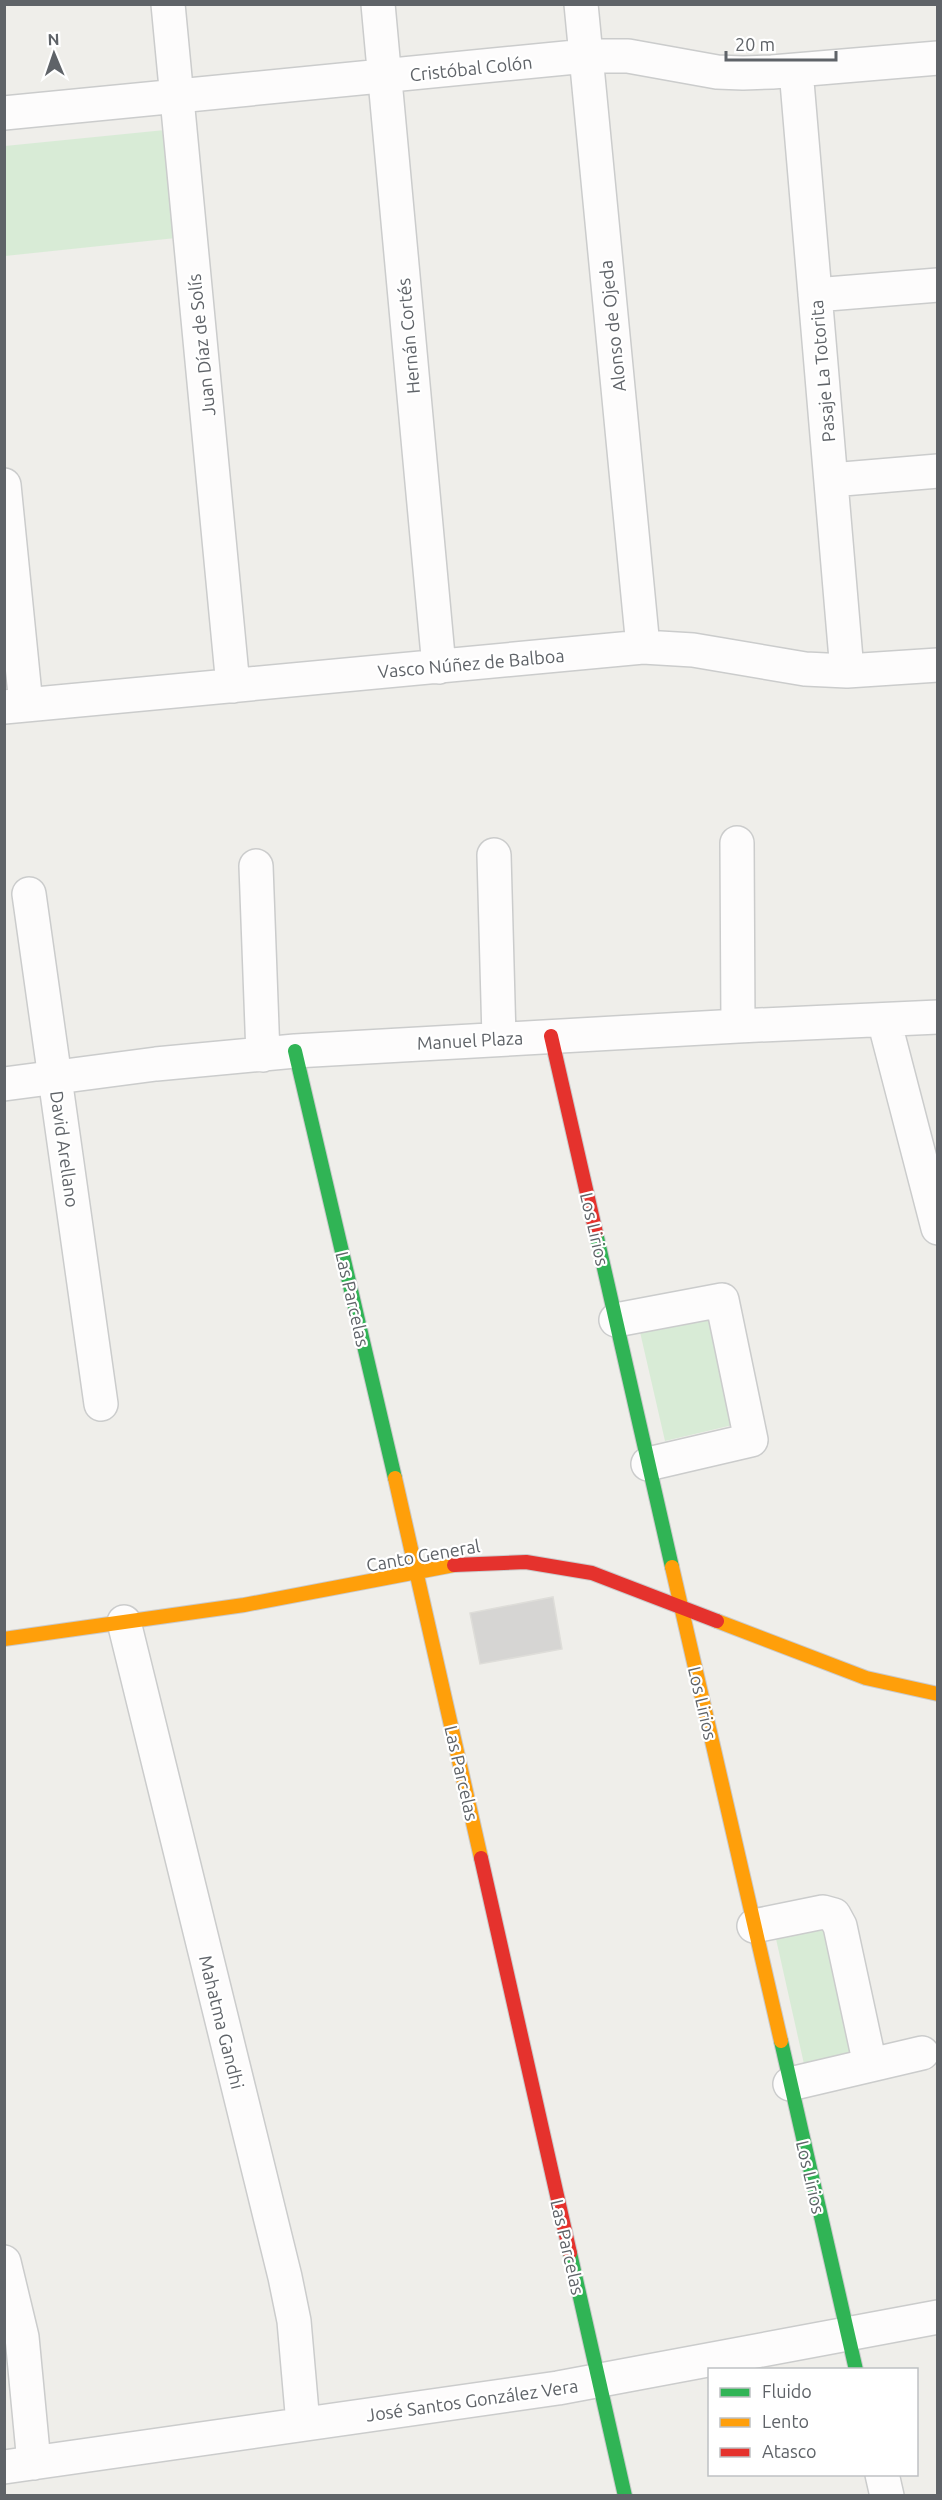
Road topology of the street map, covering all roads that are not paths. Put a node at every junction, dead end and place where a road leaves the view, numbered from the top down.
1 (168, 4) edge
2 (378, 4) edge
3 (581, 4) edge
4 (586, 56) junction
5 (938, 58) edge
6 (796, 70) junction
7 (384, 77) junction
8 (177, 96) junction
9 (4, 113) edge
10 (938, 285) edge
11 (815, 295) junction
12 (938, 471) edge
13 (831, 480) junction
14 (4, 485) edge
15 (643, 647) junction
16 (938, 665) edge
17 (439, 667) junction
18 (848, 671) junction
19 (233, 686) junction
20 (15, 706) edge
21 (736, 843) dead end
22 (494, 855) dead end
23 (256, 866) dead end
24 (29, 894) dead end
25 (938, 1017) edge
26 (884, 1020) junction
27 (738, 1026) junction
28 (551, 1036) junction
29 (499, 1038) junction
30 (279, 1053) junction
31 (54, 1077) junction
32 (4, 1084) edge
33 (936, 1214) edge
34 (616, 1320) junction
35 (101, 1404) dead end
36 (648, 1464) junction
37 (417, 1573) junction
38 (681, 1607) junction
39 (124, 1622) junction
40 (4, 1639) edge
41 (938, 1694) edge
42 (754, 1926) junction
43 (922, 2053) dead end
44 (870, 2065) junction
45 (790, 2084) junction
46 (4, 2262) edge
47 (938, 2317) edge
48 (847, 2334) junction
49 (856, 2368) edge
50 (598, 2381) junction
51 (303, 2424) junction
52 (19, 2465) edge
53 (882, 2476) edge
54 (625, 2496) edge
55 (887, 2496) edge

1 - 8 street, Juan Díaz de Solís
2 - 7 street, Hernán Cortés
3 - 4 street, Alonso de Ojeda
4 - 6 street, Cristóbal Colón
4 - 7 street, Cristóbal Colón
4 - 15 street, Alonso de Ojeda
5 - 6 street, Cristóbal Colón
6 - 11 street, Pasaje La Totorita
7 - 8 street, Cristóbal Colón
7 - 17 street, Hernán Cortés
8 - 9 street, Cristóbal Colón
8 - 19 street, Juan Díaz de Solís
10 - 11 street
11 - 13 street, Pasaje La Totorita
12 - 13 street
13 - 18 street, Pasaje La Totorita
14 - 20 street
15 - 17 street, Vasco Núñez de Balboa
15 - 18 street, Vasco Núñez de Balboa
16 - 18 street, Vasco Núñez de Balboa
17 - 19 street, Vasco Núñez de Balboa
19 - 20 street, Vasco Núñez de Balboa
21 - 27 street
22 - 29 street
23 - 30 street, Las Parcelas
24 - 31 street, David Arellano
25 - 26 street, Manuel Plaza
26 - 27 street, Manuel Plaza
26 - 33 street
27 - 28 street, Manuel Plaza
28 - 29 street, Manuel Plaza
28 - 34 street, Los Lirios
29 - 30 street, Manuel Plaza
30 - 31 street, Manuel Plaza
30 - 37 street, Las Parcelas
31 - 32 street, Manuel Plaza
31 - 35 street, David Arellano
34 - 36 street, Los Lirios
34 - 36 street
36 - 38 street, Los Lirios
37 - 38 street, Canto General
37 - 39 street, Canto General
37 - 50 street, Las Parcelas
38 - 41 street, Canto General
38 - 42 street, Los Lirios
39 - 40 street, Canto General
39 - 51 street, Mahatma Gandhi
42 - 44 street
42 - 45 street, Los Lirios
43 - 44 street
44 - 45 street
45 - 48 street, Los Lirios
46 - 52 street
47 - 48 street, José Santos González Vera
48 - 49 street, Los Lirios
48 - 50 street, José Santos González Vera
50 - 51 street, José Santos González Vera
50 - 54 street, Las Parcelas
51 - 52 street, José Santos González Vera
53 - 55 street

